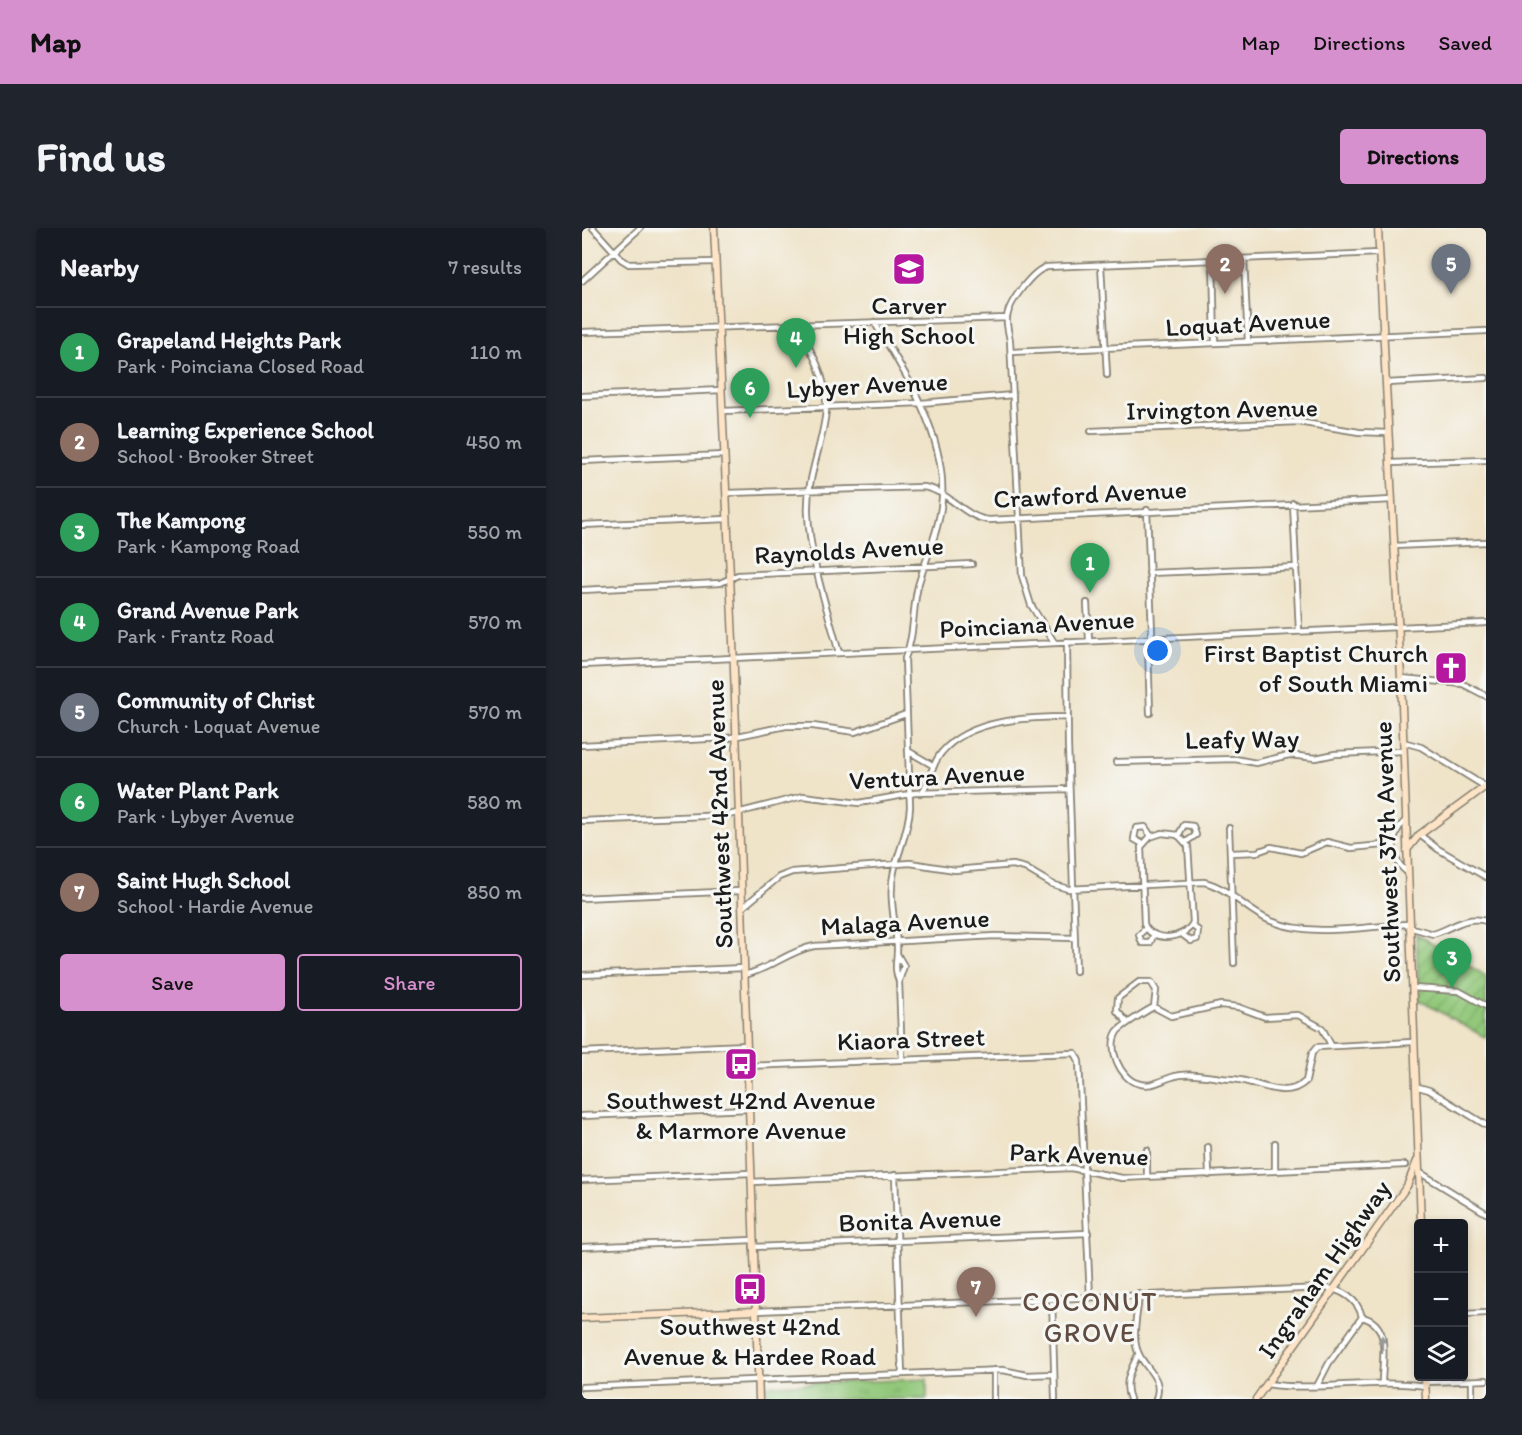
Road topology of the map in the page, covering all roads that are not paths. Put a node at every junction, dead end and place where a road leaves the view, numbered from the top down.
1 (593, 228) edge
2 (640, 228) edge
3 (714, 228) edge
4 (1378, 228) edge
5 (614, 251) junction
6 (1379, 253) junction
7 (1244, 259) junction
8 (1213, 260) junction
9 (715, 262) junction
10 (1101, 265) junction
11 (582, 280) edge
12 (1007, 318) junction
13 (874, 322) junction
14 (795, 325) junction
15 (719, 327) junction
16 (582, 332) edge
17 (1486, 332) edge
18 (1384, 335) junction
19 (1248, 342) junction
20 (1215, 343) junction
21 (1105, 349) junction
22 (1011, 352) junction
23 (1107, 375) dead end
24 (1486, 378) edge
25 (1386, 383) junction
26 (722, 390) junction
27 (1013, 395) junction
28 (582, 396) edge
29 (921, 403) junction
30 (826, 407) junction
31 (723, 411) junction
32 (1091, 431) dead end
33 (1388, 433) junction
34 (724, 455) junction
35 (1486, 460) edge
36 (582, 461) edge
37 (1390, 464) junction
38 (809, 490) junction
39 (726, 493) junction
40 (942, 495) junction
41 (1392, 500) junction
42 (1293, 503) junction
43 (1147, 510) junction
44 (727, 519) junction
45 (1019, 519) junction
46 (582, 525) edge
47 (1486, 542) edge
48 (1394, 546) junction
49 (972, 564) dead end
50 (924, 566) junction
51 (1297, 567) junction
52 (818, 572) junction
53 (1149, 573) junction
54 (730, 579) junction
55 (582, 590) edge
56 (1087, 603) dead end
57 (1486, 623) edge
58 (1398, 627) junction
59 (1299, 631) junction
60 (1150, 638) junction
61 (1089, 640) junction
62 (1068, 641) junction
63 (1054, 642) junction
64 (908, 649) junction
65 (839, 653) junction
66 (733, 658) junction
67 (582, 665) edge
68 (1401, 678) junction
69 (1486, 696) edge
70 (1150, 713) dead end
71 (906, 714) junction
72 (1068, 717) junction
73 (736, 736) junction
74 (1403, 742) junction
75 (582, 745) edge
76 (908, 751) junction
77 (1403, 751) junction
78 (1116, 762) dead end
79 (934, 766) junction
80 (1486, 787) edge
81 (1069, 789) junction
82 (922, 793) junction
83 (910, 794) junction
84 (739, 814) junction
85 (582, 821) edge
86 (1406, 824) junction
87 (1229, 828) dead end
88 (1419, 835) junction
89 (1151, 836) junction
90 (1179, 836) junction
91 (1186, 842) junction
92 (1143, 844) junction
93 (1393, 844) junction
94 (1406, 851) junction
95 (1230, 853) junction
96 (896, 865) junction
97 (1407, 872) junction
98 (1486, 877) edge
99 (1190, 882) junction
100 (1143, 885) junction
101 (1073, 889) junction
102 (741, 891) junction
103 (1231, 894) junction
104 (582, 898) edge
105 (742, 908) junction
106 (1486, 921) edge
107 (1192, 926) junction
108 (1409, 926) junction
109 (1146, 928) junction
110 (1154, 934) junction
111 (1184, 935) junction
112 (1075, 938) junction
113 (896, 941) junction
114 (897, 954) junction
115 (1234, 963) dead end
116 (1076, 970) dead end
117 (744, 971) junction
118 (582, 975) edge
119 (899, 981) junction
120 (1411, 988) junction
121 (1486, 1006) edge
122 (1154, 1007) junction
123 (1127, 1022) junction
124 (1413, 1042) junction
125 (747, 1044) junction
126 (1332, 1045) junction
127 (582, 1052) edge
128 (902, 1059) junction
129 (747, 1066) junction
130 (1415, 1086) junction
131 (749, 1109) junction
132 (582, 1116) edge
133 (1486, 1125) edge
134 (1275, 1143) dead end
135 (1208, 1147) dead end
136 (1147, 1150) dead end
137 (1418, 1158) junction
138 (1405, 1165) dead end
139 (1085, 1171) junction
140 (1275, 1171) junction
141 (1419, 1172) junction
142 (751, 1173) junction
143 (895, 1175) junction
144 (1209, 1175) junction
145 (1147, 1177) junction
146 (582, 1180) edge
147 (751, 1182) junction
148 (1486, 1213) edge
149 (1421, 1219) edge
150 (1088, 1233) junction
151 (898, 1241) junction
152 (753, 1243) junction
153 (582, 1247) edge
154 (1335, 1288) junction
155 (1139, 1294) junction
156 (1090, 1297) junction
157 (1052, 1298) junction
158 (900, 1305) junction
159 (756, 1311) junction
160 (1486, 1313) edge
161 (1468, 1314) edge
162 (1362, 1317) junction
163 (582, 1318) edge
164 (1138, 1355) junction
165 (994, 1370) junction
166 (902, 1374) junction
167 (1054, 1374) junction
168 (758, 1380) junction
169 (1472, 1380) junction
170 (1486, 1380) edge
171 (1426, 1382) edge
172 (1382, 1383) junction
173 (1267, 1384) junction
174 (1317, 1386) junction
175 (582, 1388) edge
176 (759, 1399) edge
177 (994, 1399) edge
178 (1055, 1399) edge
179 (1130, 1399) edge
180 (1156, 1399) edge
181 (1256, 1399) edge
182 (1426, 1399) edge
183 (1472, 1399) edge

1 - 5 street
2 - 5 street
3 - 9 main road, Southwest 42nd Avenue
4 - 6 main road, Southwest 37th Avenue
5 - 9 street
5 - 11 street
6 - 7 street
6 - 18 main road, Southwest 37th Avenue
7 - 8 street
7 - 19 street
8 - 10 street
8 - 20 street
9 - 15 main road, Southwest 42nd Avenue
10 - 12 street
10 - 21 street
12 - 13 street
12 - 22 street
13 - 14 street
13 - 29 street
14 - 15 street
14 - 30 street
15 - 16 street
15 - 26 main road, Southwest 42nd Avenue
17 - 18 street, Loquat Avenue
18 - 19 street, Loquat Avenue
18 - 25 main road, Southwest 37th Avenue
19 - 20 street, Loquat Avenue
20 - 21 street, Loquat Avenue
21 - 22 street, Loquat Avenue
21 - 23 street
22 - 27 street
24 - 25 street
25 - 33 main road, Southwest 37th Avenue
26 - 28 street
26 - 31 main road, Southwest 42nd Avenue
27 - 29 street, Lybyer Avenue
27 - 45 street
29 - 30 street, Lybyer Avenue
29 - 40 street
30 - 31 street, Lybyer Avenue
30 - 38 street
31 - 34 main road, Southwest 42nd Avenue
32 - 33 street, Irvington Avenue
33 - 37 main road, Southwest 37th Avenue
34 - 36 street
34 - 39 main road, Southwest 42nd Avenue
35 - 37 street
37 - 41 main road, Southwest 37th Avenue
38 - 39 street, Crawford Avenue
38 - 40 street, Crawford Avenue
38 - 52 street
39 - 44 main road, Southwest 42nd Avenue
40 - 45 street, Crawford Avenue
40 - 50 street
41 - 42 street, Crawford Avenue
41 - 48 main road, Southwest 37th Avenue
42 - 43 street, Crawford Avenue
42 - 51 street
43 - 45 street, Crawford Avenue
43 - 53 street
44 - 46 street
44 - 54 main road, Southwest 42nd Avenue
45 - 63 street
47 - 48 street
48 - 58 main road, Southwest 37th Avenue
49 - 50 street, Raynolds Avenue
50 - 52 street, Raynolds Avenue
50 - 64 street
51 - 53 street
51 - 59 street
52 - 54 street, Raynolds Avenue
52 - 65 street
53 - 60 street
54 - 55 street, Raynolds Avenue
54 - 66 main road, Southwest 42nd Avenue
56 - 61 street
57 - 58 street, Poinciana Avenue
58 - 59 street, Poinciana Avenue
58 - 68 main road, Southwest 37th Avenue
59 - 60 street, Poinciana Avenue
60 - 61 street, Poinciana Avenue
60 - 70 street
61 - 62 street, Poinciana Avenue
62 - 63 street, Poinciana Avenue
62 - 72 street
63 - 64 street, Poinciana Avenue
64 - 65 street, Poinciana Avenue
64 - 71 street
65 - 66 street, Poinciana Avenue
66 - 67 street, Poinciana Avenue
66 - 73 main road, Southwest 42nd Avenue
68 - 69 street
68 - 74 main road, Southwest 37th Avenue
71 - 73 street
71 - 76 street
72 - 79 street
72 - 81 street
73 - 75 street
73 - 84 main road, Southwest 42nd Avenue
74 - 77 main road, Southwest 37th Avenue
74 - 80 street
76 - 79 street
76 - 83 street
77 - 78 street, Leafy Way
77 - 86 main road, Southwest 37th Avenue
79 - 82 street
80 - 88 main road
81 - 82 street, Ventura Avenue
81 - 101 street
82 - 83 street, Ventura Avenue
83 - 84 street, Ventura Avenue
83 - 96 street
84 - 85 street, Ventura Avenue
84 - 102 main road, Southwest 42nd Avenue
86 - 88 main road
86 - 93 street
86 - 94 main road, Southwest 37th Avenue
87 - 95 street
88 - 94 main road
88 - 98 street
89 - 90 street
89 - 92 street
89 - 92 street
90 - 91 street
90 - 91 street
91 - 99 street
92 - 100 street
93 - 95 street
93 - 97 street
94 - 97 main road, Southwest 37th Avenue
95 - 103 street
96 - 101 street
96 - 105 street
96 - 113 street
97 - 108 main road, Southwest 37th Avenue
99 - 100 street
99 - 103 street
99 - 107 street
100 - 101 street
100 - 109 street
101 - 112 street
102 - 104 street
102 - 105 main road, Southwest 42nd Avenue
103 - 108 street
103 - 115 street
105 - 117 main road, Southwest 42nd Avenue
106 - 108 street
107 - 111 street
107 - 111 street
108 - 120 main road, Southwest 37th Avenue
109 - 110 street
109 - 110 street
110 - 111 street
112 - 113 street, Malaga Avenue
112 - 116 street
113 - 114 street
113 - 117 street, Malaga Avenue
114 - 119 street
114 - 119 street
117 - 118 street
117 - 125 main road, Southwest 42nd Avenue
119 - 128 street
120 - 121 street
120 - 124 main road, Southwest 37th Avenue
122 - 123 street
122 - 123 street
122 - 126 street
123 - 126 street
124 - 126 street
124 - 130 main road, Southwest 37th Avenue
125 - 127 street
125 - 129 main road, Southwest 42nd Avenue
128 - 129 street, Kiaora Street
128 - 139 street, Kiaora Street
129 - 131 main road, Southwest 42nd Avenue
130 - 133 street
130 - 137 main road, Southwest 37th Avenue
131 - 132 street
131 - 142 main road, Southwest 42nd Avenue
134 - 140 street
135 - 144 street
136 - 145 street
137 - 141 main road, Southwest 37th Avenue
137 - 154 main road, Ingraham Highway
138 - 140 street, Park Avenue
139 - 143 street, Park Avenue
139 - 145 street, Park Avenue
139 - 150 street
140 - 144 street, Park Avenue
141 - 148 street
141 - 149 main road, Southwest 37th Avenue
142 - 146 street
142 - 147 main road, Southwest 42nd Avenue
143 - 147 street, Park Avenue
143 - 151 street
144 - 145 street, Park Avenue
147 - 152 main road, Southwest 42nd Avenue
150 - 151 street, Bonita Avenue
150 - 156 street
151 - 152 street, Bonita Avenue
151 - 158 street
152 - 153 street, Bonita Avenue
152 - 159 main road, Southwest 42nd Avenue
154 - 155 street
154 - 162 street
154 - 173 main road, Ingraham Highway
155 - 156 street
155 - 164 street
156 - 157 street
157 - 158 street
157 - 167 street
158 - 159 street
158 - 166 street
159 - 163 main road
159 - 168 main road, Southwest 42nd Avenue
160 - 161 street
172 -> 162 street
162 - 174 street
164 - 179 street
164 - 180 street
165 - 166 street
165 - 167 street
165 - 177 street
166 - 168 street
167 - 178 street
168 - 175 street
168 - 176 main road, Southwest 42nd Avenue
169 - 170 street
169 - 171 street
169 - 183 street
171 - 172 street
171 - 182 main road
172 - 174 street
173 - 174 street
173 - 181 main road, Ingraham Highway

